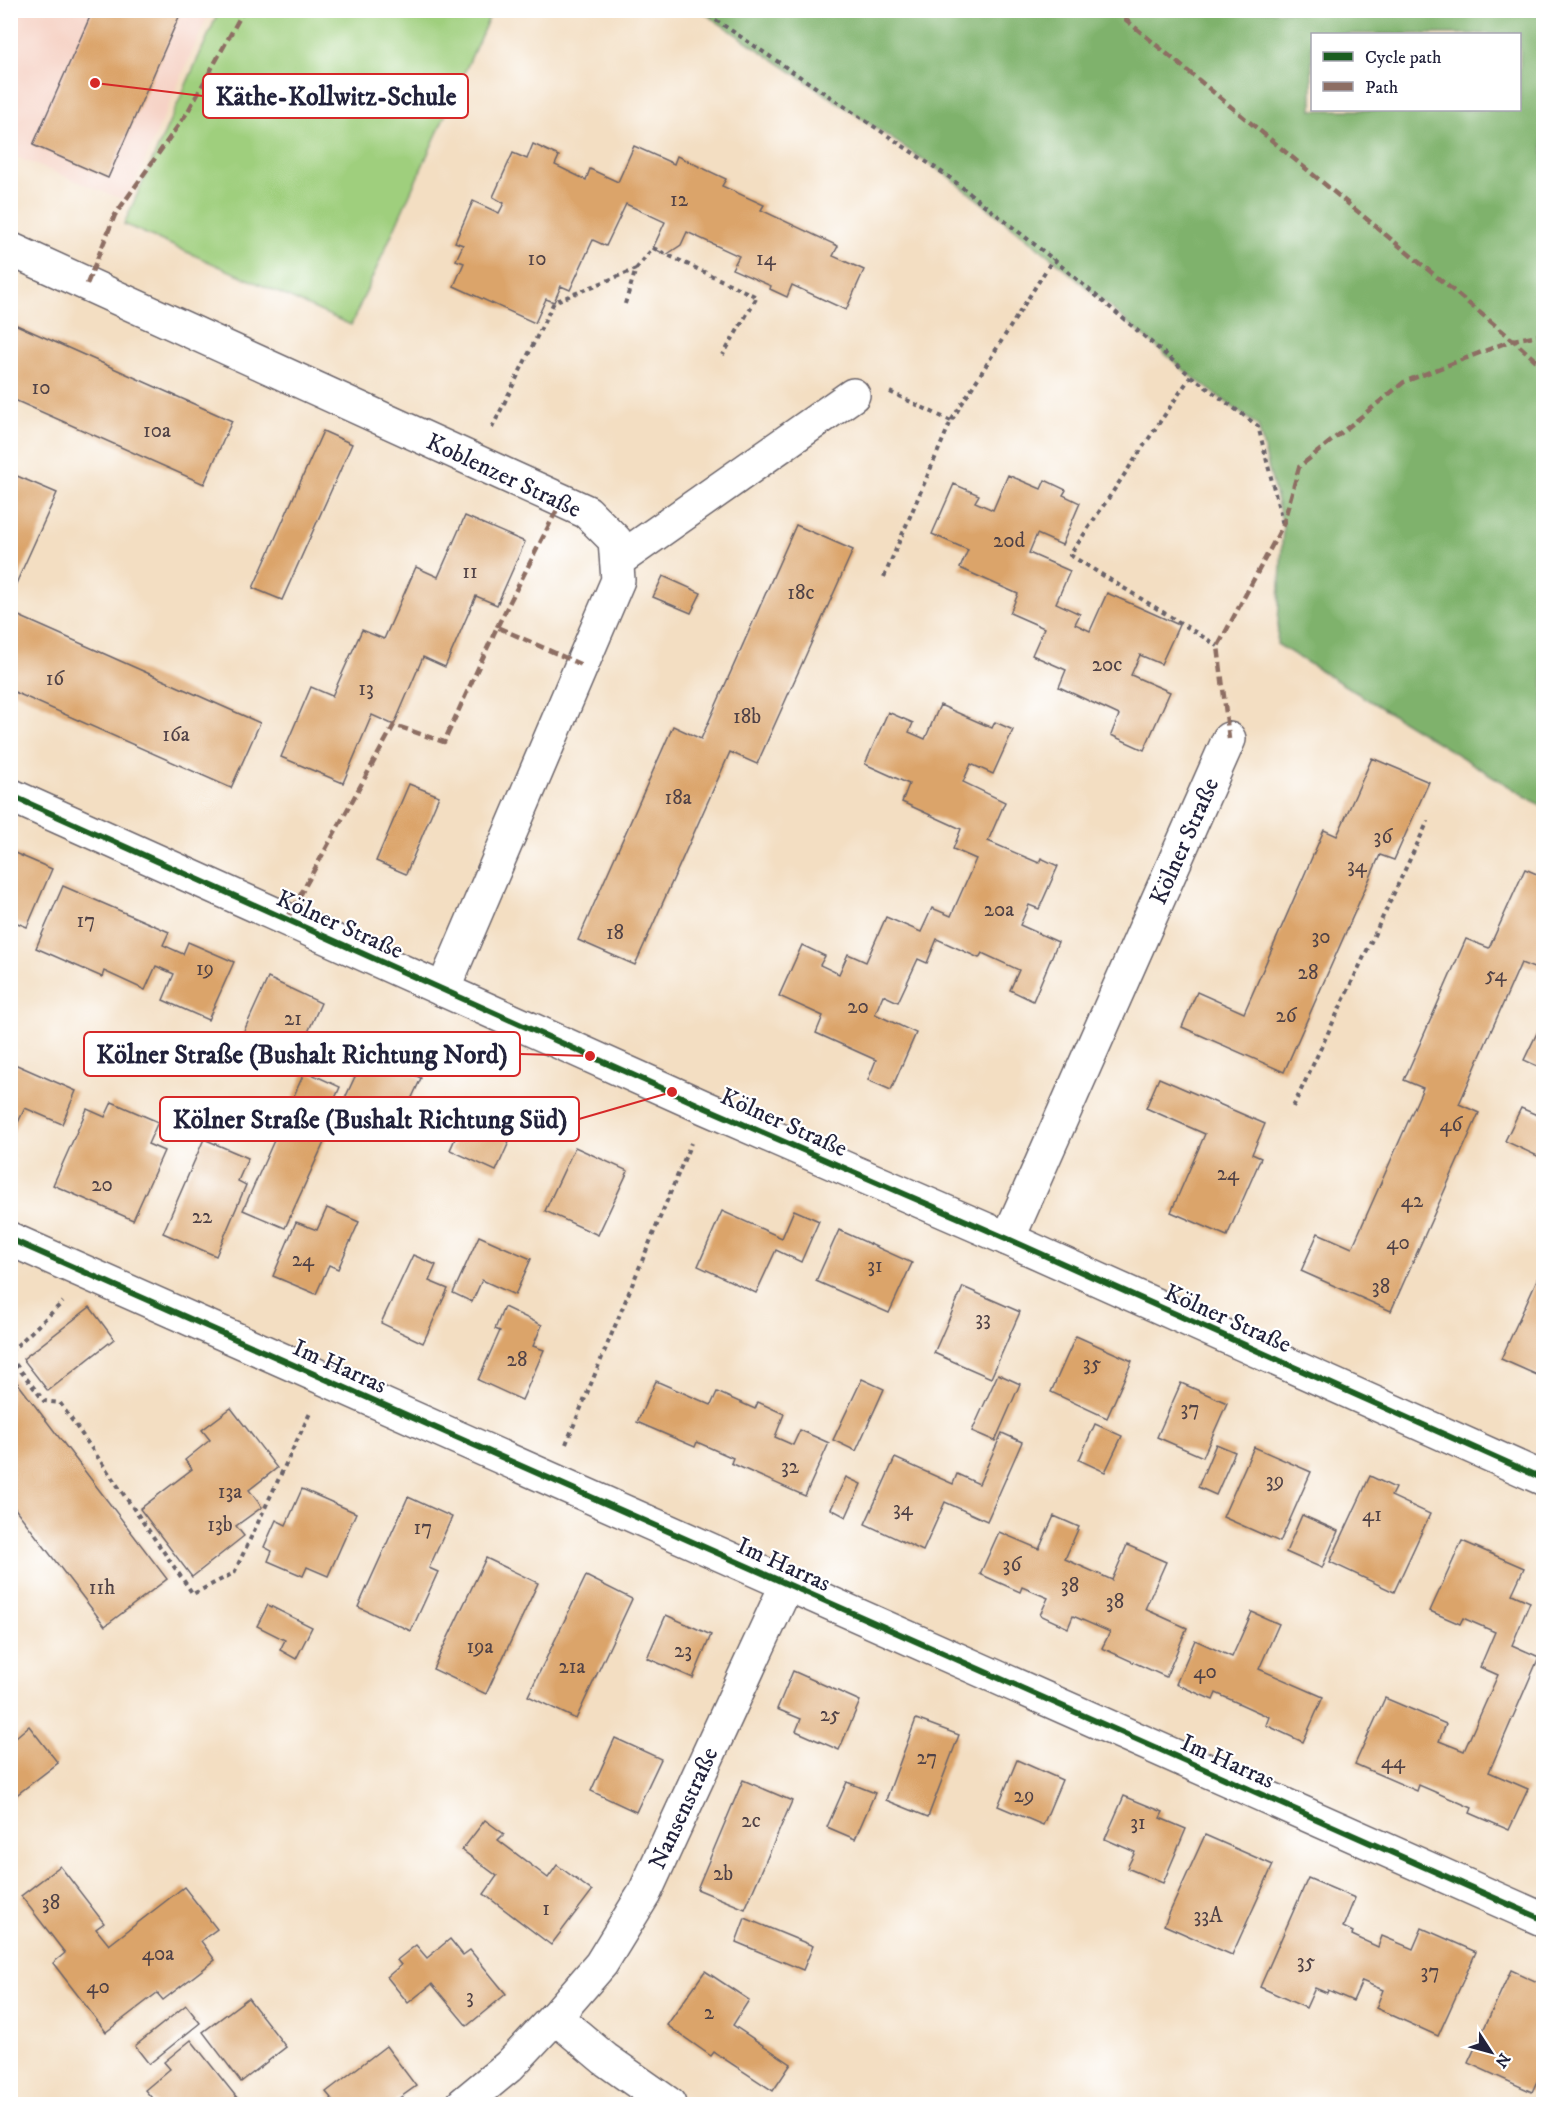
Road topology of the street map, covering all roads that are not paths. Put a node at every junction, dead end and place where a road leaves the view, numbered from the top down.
1 (10, 249) edge
2 (853, 395) road end
3 (616, 561) junction
4 (1229, 739) dead end
5 (10, 795) edge
6 (443, 990) junction
7 (10, 1239) edge
8 (1008, 1239) junction
9 (1544, 1479) edge
10 (787, 1584) junction
11 (1544, 1920) edge
12 (555, 2017) junction
13 (463, 2104) edge
14 (669, 2104) edge

1 - 3 street, Koblenzer Straße
2 - 3 street
3 - 6 street, Koblenzer Straße
4 - 8 street, Kölner Straße
5 - 6 street, Kölner Straße
6 - 8 street, Kölner Straße
7 - 10 street, Im Harras
8 - 9 street, Kölner Straße
10 - 11 street, Im Harras
10 - 12 street, Nansenstraße
12 - 13 street, Nansenstraße
12 - 14 street

